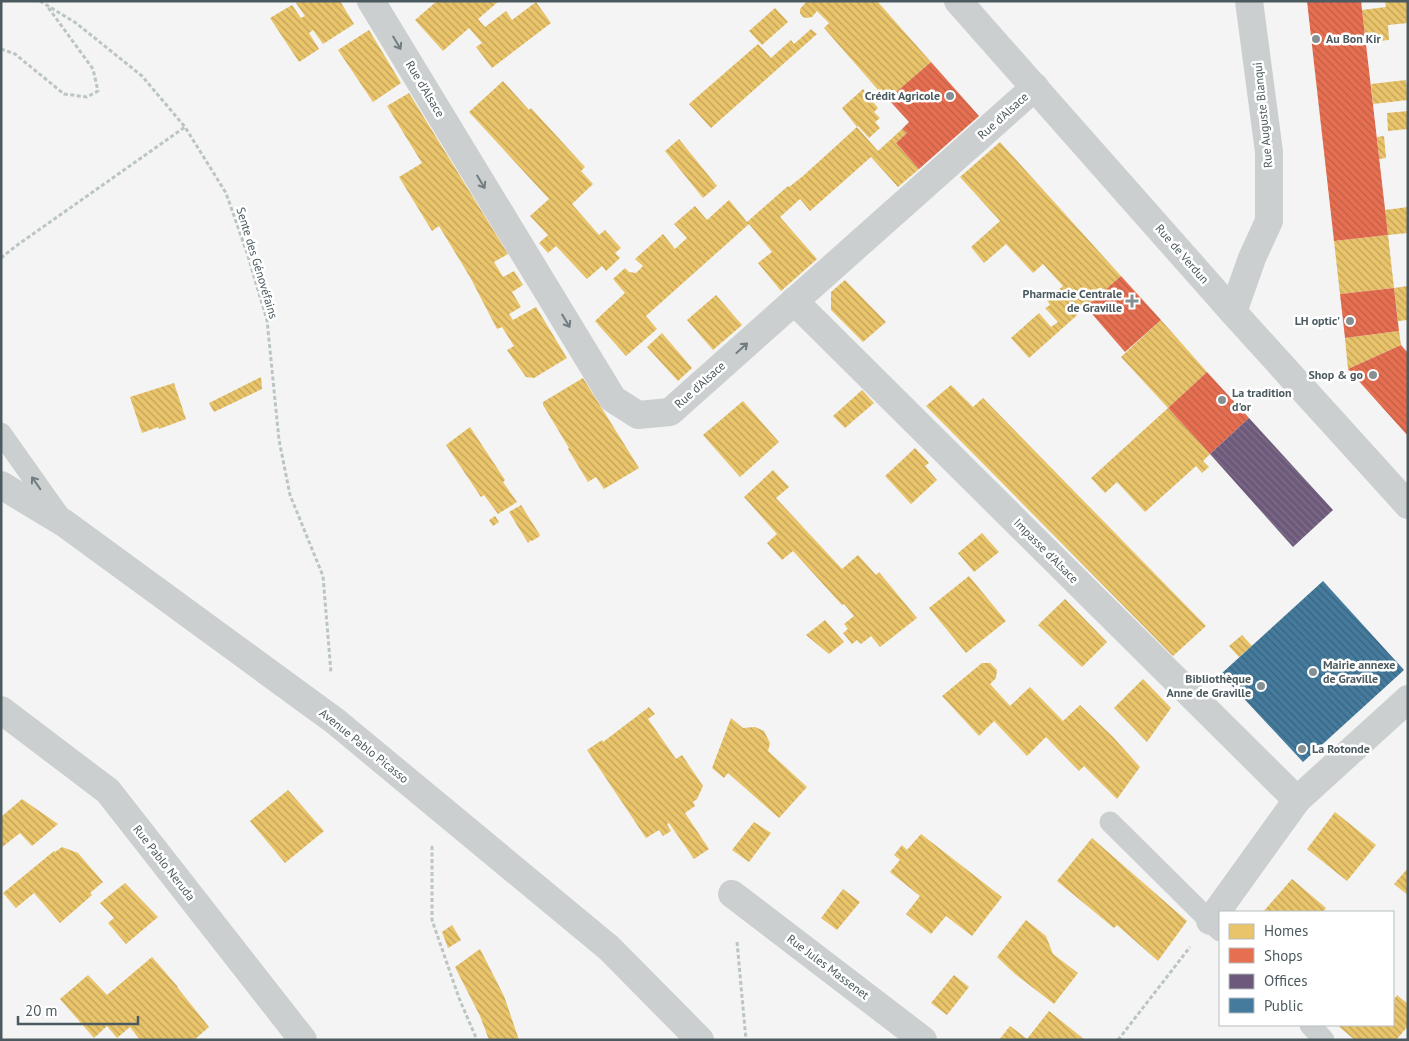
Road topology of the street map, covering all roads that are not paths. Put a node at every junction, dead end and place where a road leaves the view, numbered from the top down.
1 (371, 1) edge
2 (958, 1) edge
3 (1249, 1) edge
4 (1035, 87) junction
5 (794, 302) junction
6 (1233, 312) junction
7 (1, 433) edge
8 (1, 485) edge
9 (1408, 505) edge
10 (64, 523) junction
11 (1408, 699) edge
12 (1, 710) edge
13 (1297, 800) junction
14 (1110, 822) dead end
15 (732, 894) road end
16 (1225, 911) edge
17 (1215, 926) edge
18 (1311, 1026) edge
19 (298, 1038) edge
20 (700, 1040) edge
21 (923, 1040) edge
22 (1324, 1040) edge

1 -> 5 street, Rue d'Alsace
2 - 4 main road, Rue de Verdun
3 - 6 street, Rue Auguste Blanqui
4 - 5 street, Rue d'Alsace
4 - 6 main road, Rue de Verdun
5 - 13 street, Impasse d'Alsace
6 - 9 main road, Rue de Verdun
10 -> 7 lane
8 - 10 street, Avenue Pablo Picasso
10 - 20 street, Avenue Pablo Picasso
11 - 13 street
12 - 19 street, Rue Pablo Neruda
13 - 16 street
14 - 17 lane
15 - 21 street, Rue Jules Massenet
18 - 22 lane

